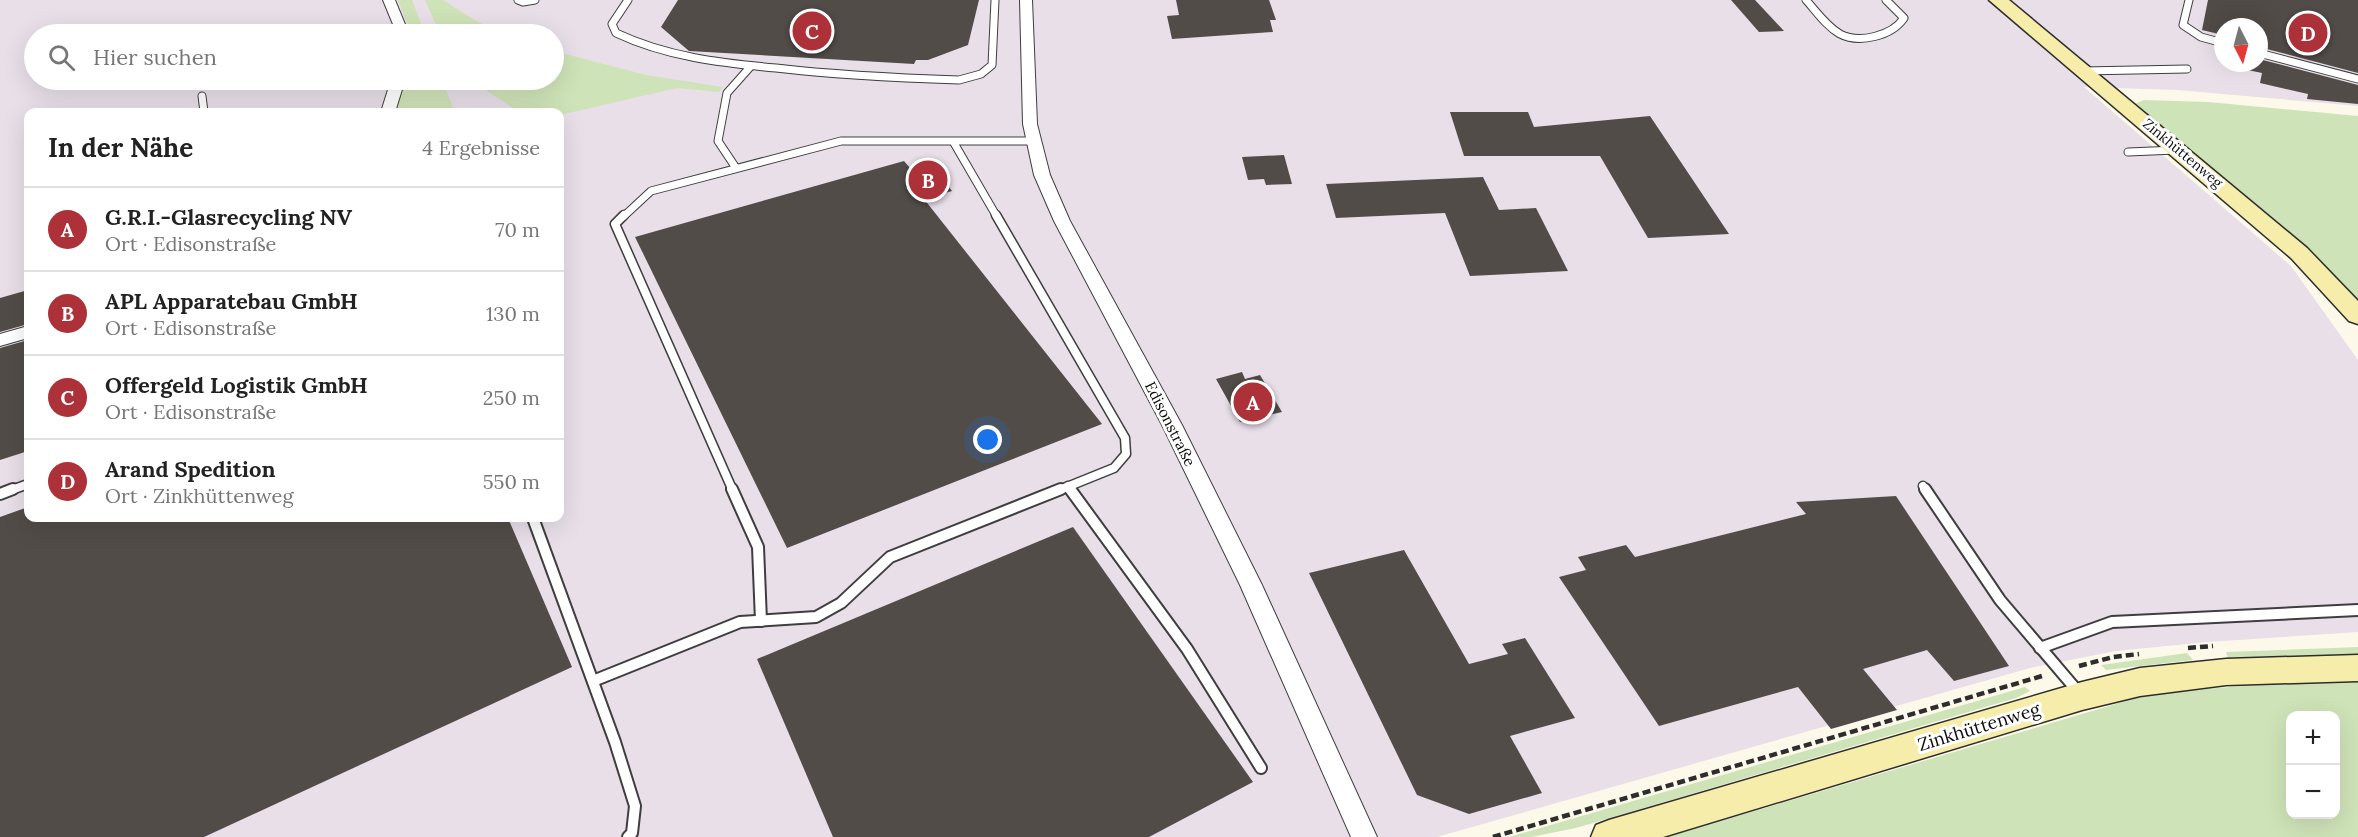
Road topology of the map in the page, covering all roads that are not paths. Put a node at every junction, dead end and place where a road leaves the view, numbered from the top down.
1 (389, 0) edge
2 (518, 0) edge
3 (535, 0) edge
4 (628, 0) edge
5 (995, 0) edge
6 (1026, 0) edge
7 (1806, 0) edge
8 (1886, 0) edge
9 (1998, 0) edge
10 (2189, 0) edge
11 (398, 24) edge
12 (2214, 41) edge
13 (2268, 55) edge
14 (751, 66) junction
15 (2187, 69) dead end
16 (2083, 71) junction
17 (2358, 79) edge
18 (395, 90) edge
19 (202, 96) dead end
20 (204, 108) edge
21 (389, 108) edge
22 (1033, 141) junction
23 (954, 143) junction
24 (2179, 149) junction
25 (2128, 152) dead end
26 (736, 168) junction
27 (2358, 316) edge
28 (24, 333) edge
29 (0, 340) edge
30 (24, 485) edge
31 (1068, 486) junction
32 (1923, 486) dead end
33 (0, 494) edge
34 (534, 522) edge
35 (2358, 610) edge
36 (761, 621) junction
37 (2040, 648) junction
38 (2358, 668) edge
39 (593, 681) junction
40 (2082, 696) junction
41 (1261, 768) dead end
42 (628, 837) edge
43 (1364, 837) edge
44 (1609, 837) edge

1 - 11 street
2 - 3 lane
4 - 14 lane
5 - 14 lane
6 - 22 street, Edisonstraße
7 - 8 lane
9 - 16 street, Zinkhüttenweg
10 - 12 lane
13 - 17 lane
14 - 26 lane
15 - 16 lane
16 - 24 street, Zinkhüttenweg
18 - 21 street
19 - 20 lane
22 - 23 lane
22 - 43 street, Edisonstraße
23 - 26 lane
23 - 31 lane
24 - 25 lane
24 - 27 street, Zinkhüttenweg
26 - 36 lane
28 - 29 street
30 - 33 lane
31 - 36 lane
31 - 41 lane
32 - 37 lane
34 - 39 lane
35 - 37 lane
36 - 39 lane
37 - 40 lane
38 - 40 street, Zinkhüttenweg
39 - 42 lane
40 - 44 street, Zinkhüttenweg

